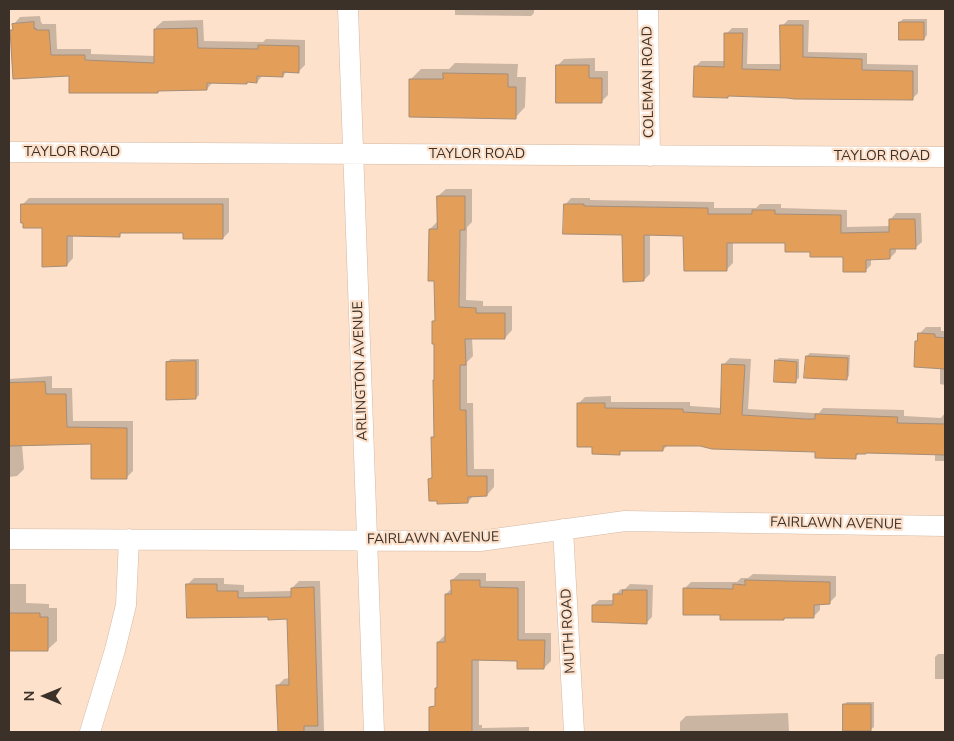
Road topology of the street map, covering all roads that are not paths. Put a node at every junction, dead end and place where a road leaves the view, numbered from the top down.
1 (348, 9) edge
2 (648, 9) edge
3 (9, 152) edge
4 (352, 154) junction
5 (650, 156) junction
6 (945, 157) edge
7 (945, 526) edge
8 (563, 529) junction
9 (9, 538) edge
10 (129, 539) junction
11 (368, 540) junction
12 (90, 732) edge
13 (374, 732) edge
14 (574, 732) edge

1 - 4 street, ARLINGTON AVENUE
2 - 5 street, COLEMAN ROAD
3 - 4 street, TAYLOR ROAD
4 - 5 street, TAYLOR ROAD
4 - 11 street, ARLINGTON AVENUE
5 - 6 street, TAYLOR ROAD
7 - 8 street, FAIRLAWN AVENUE
8 - 11 street, FAIRLAWN AVENUE
8 - 14 street, MUTH ROAD
9 - 10 street, FAIRLAWN AVENUE
10 - 11 street, FAIRLAWN AVENUE
10 - 12 street
11 - 13 street, ARLINGTON AVENUE

